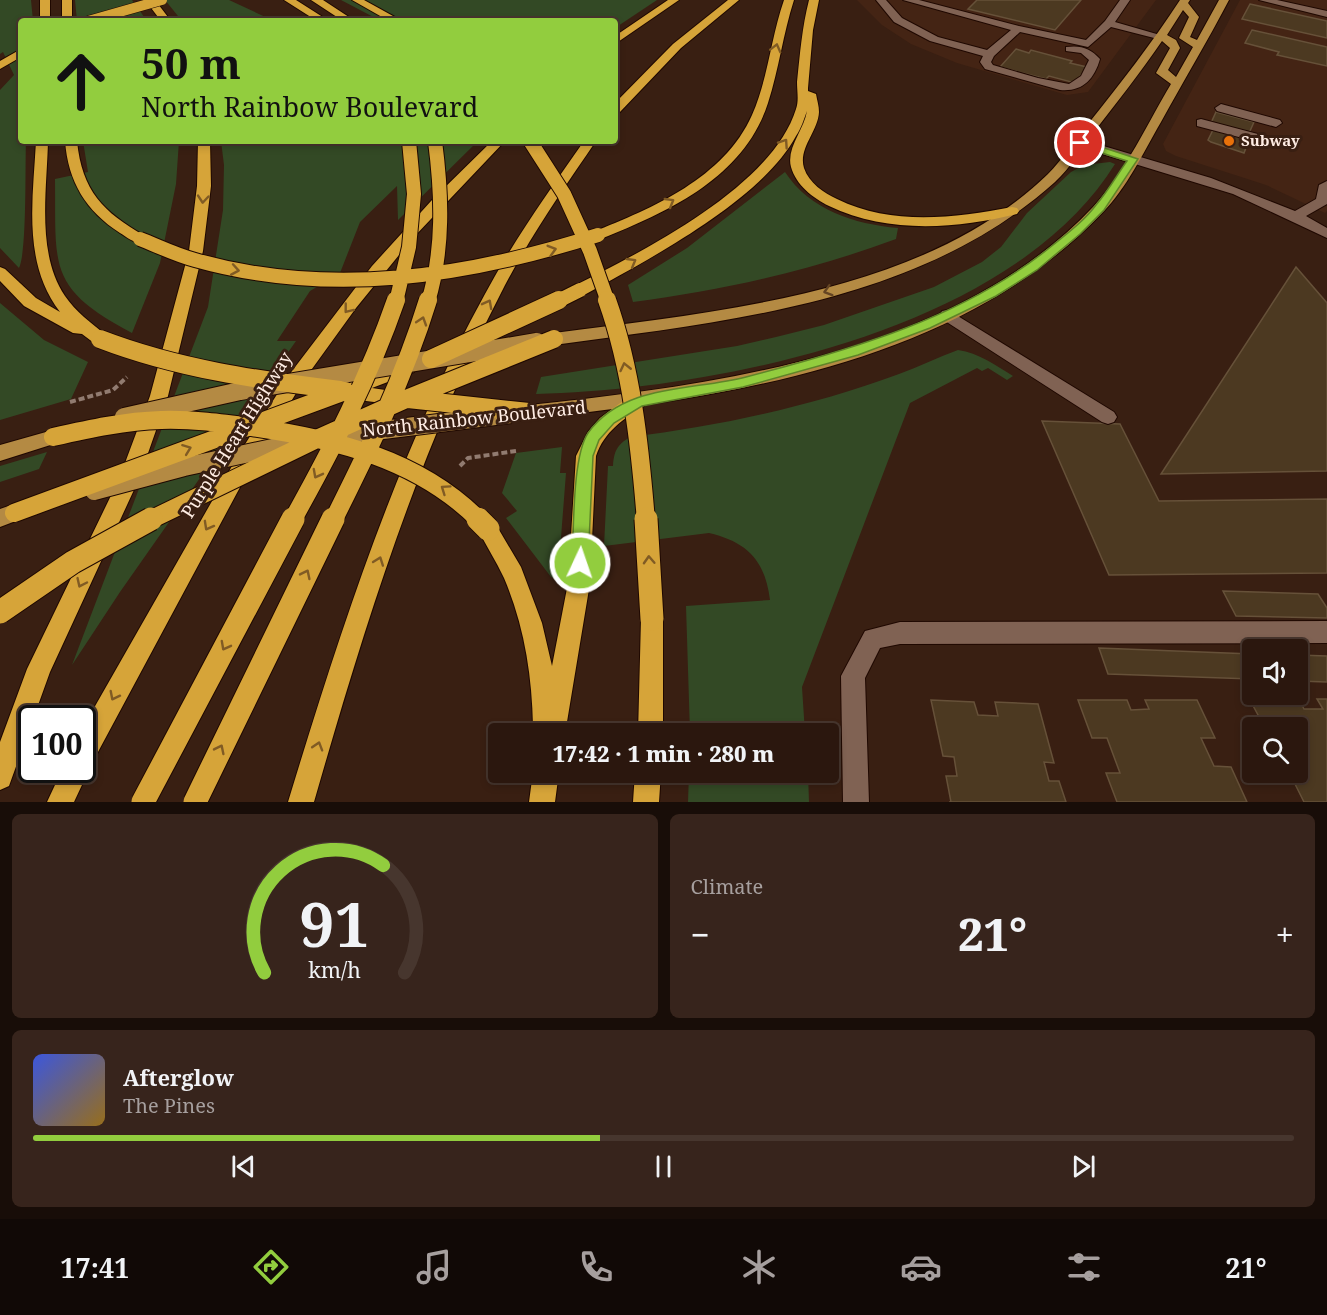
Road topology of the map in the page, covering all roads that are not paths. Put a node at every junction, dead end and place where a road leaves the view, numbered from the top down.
1 (45, 0) edge
2 (67, 0) edge
3 (150, 0) edge
4 (162, 0) edge
5 (289, 0) edge
6 (316, 0) edge
7 (674, 0) edge
8 (734, 0) edge
9 (789, 0) edge
10 (814, 0) edge
11 (881, 0) edge
12 (908, 0) edge
13 (952, 0) edge
14 (1125, 0) edge
15 (1224, 0) edge
16 (1264, 0) edge
17 (360, 1) edge
18 (1184, 2) edge
19 (939, 12) junction
20 (1327, 14) edge
21 (45, 18) edge
22 (67, 18) edge
23 (99, 18) edge
24 (164, 18) edge
25 (319, 18) edge
26 (345, 18) edge
27 (391, 18) edge
28 (1109, 23) junction
29 (1015, 32) junction
30 (1162, 37) junction
31 (618, 39) edge
32 (1200, 46) junction
33 (1086, 47) junction
34 (18, 54) edge
35 (989, 54) junction
36 (4, 64) edge
37 (805, 72) junction
38 (0, 78) edge
39 (1178, 83) junction
40 (618, 107) edge
41 (1221, 108) dead end
42 (1201, 123) dead end
43 (1276, 123) dead end
44 (1269, 141) dead end
45 (1080, 143) junction
46 (42, 144) edge
47 (71, 144) edge
48 (204, 144) edge
49 (409, 144) edge
50 (435, 144) edge
51 (496, 144) edge
52 (532, 144) edge
53 (588, 144) edge
54 (1133, 159) junction
55 (1326, 185) edge
56 (1012, 211) junction
57 (1294, 217) junction
58 (1327, 234) edge
59 (0, 272) edge
60 (948, 315) junction
61 (100, 339) junction
62 (554, 339) junction
63 (431, 359) junction
64 (288, 384) junction
65 (345, 391) junction
66 (406, 399) junction
67 (639, 401) junction
68 (529, 412) junction
69 (1108, 417) dead end
70 (246, 427) junction
71 (53, 437) junction
72 (319, 438) junction
73 (0, 453) edge
74 (7, 516) edge
75 (0, 612) edge
76 (1327, 632) edge
77 (545, 723) edge
78 (554, 723) edge
79 (650, 723) edge
80 (96, 729) edge
81 (0, 777) edge
82 (70, 783) edge
83 (545, 783) edge
84 (647, 783) edge
85 (60, 802) edge
86 (142, 802) edge
87 (195, 802) edge
88 (301, 802) edge
89 (542, 802) edge
90 (646, 802) edge
91 (856, 802) edge

1 - 21 highway
2 - 22 highway
3 - 24 highway
4 - 23 highway, bridge
5 - 25 highway
6 - 26 highway
7 - 31 highway
8 - 40 highway
47 -> 9 highway, bridge
10 - 37 highway
11 - 35 street
12 - 19 street
13 - 19 street
14 - 28 street
15 - 32 main road, North Rainbow Boulevard
16 - 20 street
17 - 27 highway
18 - 30 main road
18 - 32 main road
19 - 29 street
28 - 30 street
28 - 33 street
29 - 33 street
29 - 35 street
30 - 39 main road
30 - 45 main road
32 - 39 main road, North Rainbow Boulevard
33 - 35 street
34 - 36 highway
36 - 38 highway
37 - 56 highway
63 -> 37 highway, bridge
39 - 54 main road, North Rainbow Boulevard
41 - 43 street
42 - 44 street
45 - 54 street
45 - 56 main road
46 - 61 highway
48 -> 81 highway
49 -> 86 highway, bridge
87 -> 50 highway, bridge
51 -> 80 highway, Purple Heart Highway
79 -> 52 highway, bridge
88 -> 53 highway
54 - 57 street
54 - 60 main road, North Rainbow Boulevard
55 - 57 street
56 -> 62 main road
57 - 58 street
59 - 61 highway
60 - 67 main road, North Rainbow Boulevard
60 - 69 street
61 - 64 highway, bridge
62 - 63 main road, bridge
62 - 66 highway, bridge
63 - 64 main road, bridge
63 - 65 highway, bridge
64 - 65 highway, bridge
64 - 71 main road, bridge
65 - 66 highway, bridge
65 - 70 highway, bridge
66 - 68 highway, bridge
66 - 72 highway, bridge
67 - 68 main road, North Rainbow Boulevard
67 - 78 highway
68 - 72 main road, North Rainbow Boulevard, bridge
70 - 71 highway, bridge
70 - 72 highway, bridge
74 -> 70 highway, bridge
71 - 73 main road
72 - 74 main road, North Rainbow Boulevard, bridge
72 - 75 highway, bridge
77 -> 72 highway, bridge
76 - 91 street
82 - 85 highway
83 - 89 highway
84 - 90 highway

